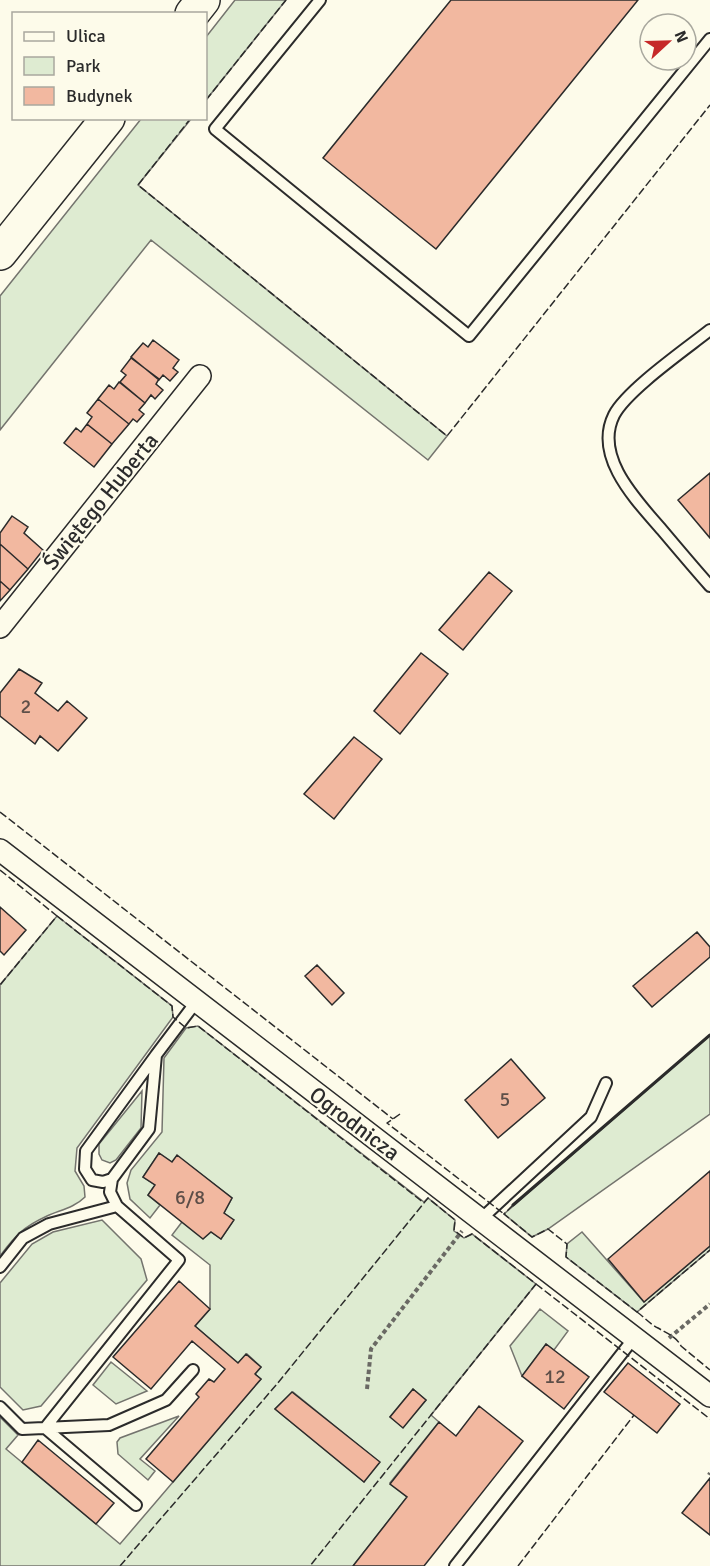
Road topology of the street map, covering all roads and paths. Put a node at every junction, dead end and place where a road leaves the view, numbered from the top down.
1 (203, 0) edge
2 (320, 0) edge
3 (194, 12) edge
4 (710, 39) edge
5 (106, 120) edge
6 (0, 253) edge
7 (710, 330) edge
8 (200, 376) dead end
9 (710, 586) edge
10 (0, 627) edge
11 (0, 850) edge
12 (196, 1002) junction
13 (156, 1055) junction
14 (606, 1083) dead end
15 (112, 1179) junction
16 (117, 1206) junction
17 (478, 1217) junction
18 (0, 1267) edge
19 (710, 1304) edge
20 (634, 1338) junction
21 (652, 1352) junction
22 (193, 1370) dead end
23 (366, 1389) dead end
24 (710, 1396) edge
25 (0, 1407) edge
26 (45, 1428) junction
27 (136, 1505) dead end
28 (455, 1566) edge

1 - 3 main road
2 - 4 lane
5 - 6 main road
7 - 9 lane
8 - 10 street, Świętego Huberta
11 - 12 street, Ogrodnicza
12 - 13 lane
12 - 17 street, Ogrodnicza
13 - 15 lane
13 - 15 lane
14 - 17 lane
15 - 16 lane
16 - 18 lane
16 - 26 lane
17 - 20 street, Ogrodnicza
17 - 23 path
19 - 21 path
20 - 21 street, Ogrodnicza
20 - 28 lane
21 - 24 street, Ogrodnicza
22 - 26 lane
25 - 26 lane
26 - 27 lane

